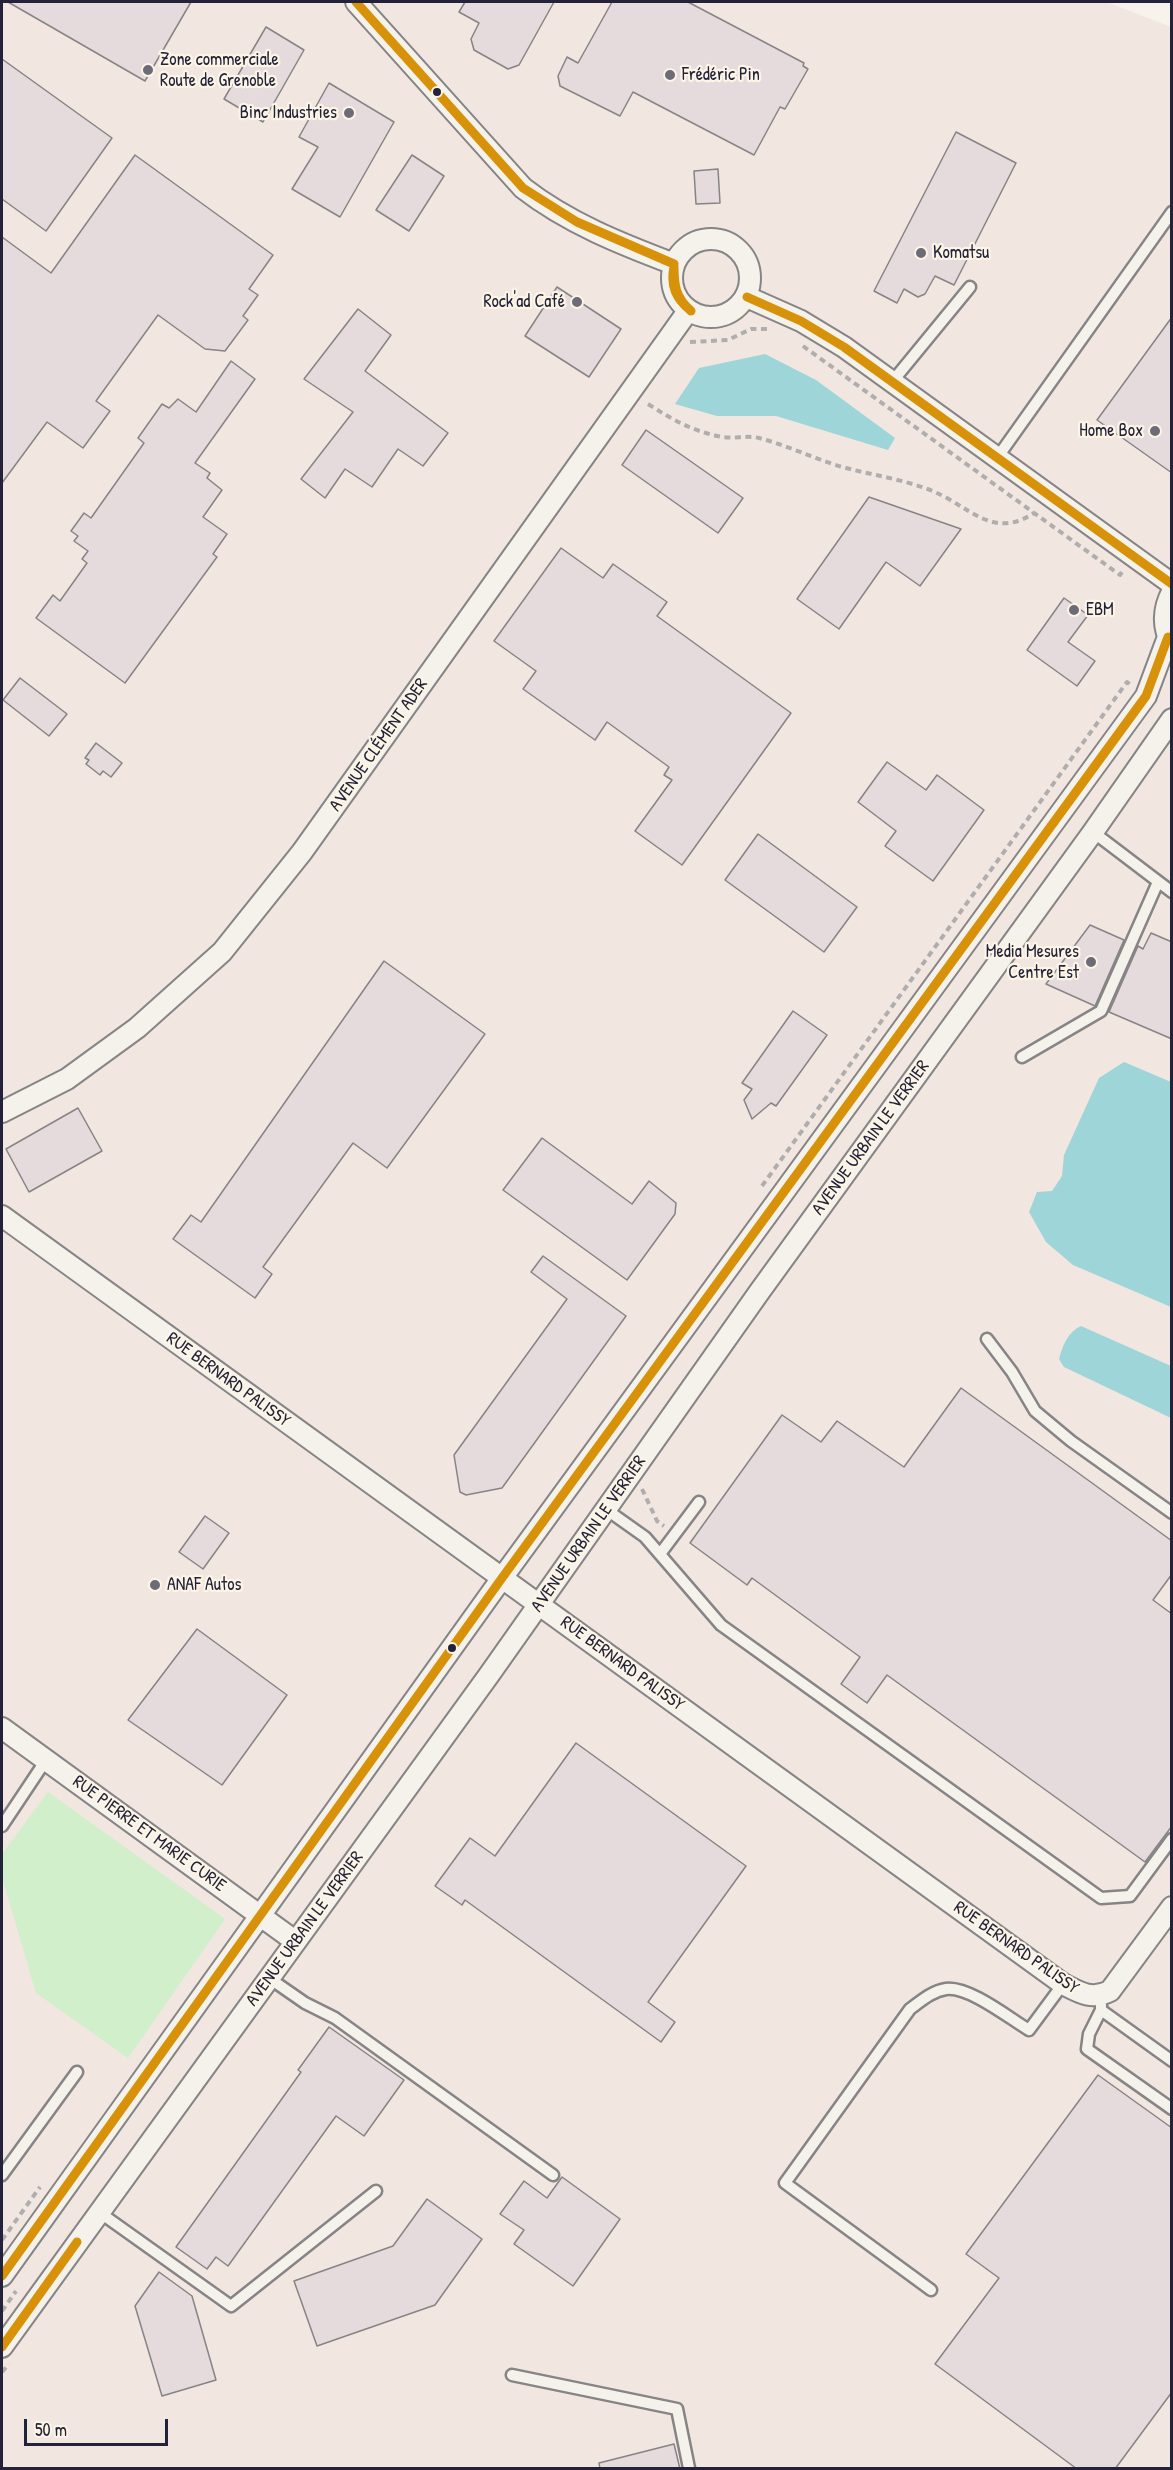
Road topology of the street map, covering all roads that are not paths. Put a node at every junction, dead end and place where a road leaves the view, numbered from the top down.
1 (356, 2) edge
2 (1172, 212) edge
3 (674, 264) junction
4 (970, 287) dead end
5 (747, 297) junction
6 (688, 311) junction
7 (892, 382) junction
8 (997, 458) junction
9 (1172, 584) edge
10 (1172, 592) edge
11 (1170, 641) edge
12 (1172, 719) edge
13 (1093, 832) junction
14 (1158, 882) junction
15 (1172, 892) edge
16 (1022, 1057) dead end
17 (2, 1112) edge
18 (2, 1216) edge
19 (987, 1339) dead end
20 (699, 1502) dead end
21 (607, 1510) junction
22 (1172, 1513) edge
23 (660, 1554) junction
24 (502, 1578) junction
25 (539, 1605) junction
26 (2, 1728) edge
27 (46, 1760) junction
28 (2, 1826) edge
29 (1172, 1839) edge
30 (1172, 1907) edge
31 (260, 1915) junction
32 (296, 1941) junction
33 (269, 1978) junction
34 (1063, 1984) junction
35 (1101, 2003) junction
36 (1172, 2061) edge
37 (77, 2072) dead end
38 (1172, 2109) edge
39 (2, 2175) edge
40 (553, 2175) dead end
41 (376, 2191) dead end
42 (99, 2212) junction
43 (2, 2276) edge
44 (931, 2290) dead end
45 (2, 2347) edge
46 (512, 2375) dead end
47 (689, 2469) edge

1 - 3 street
2 - 8 lane
3 - 5 street
3 - 6 street
4 - 7 lane
5 - 6 street
5 - 7 street
6 - 17 street, AVENUE CLÉMENT ADER
7 - 8 street
8 - 9 street
10 - 11 street
11 - 24 street
12 - 13 street, AVENUE URBAIN LE VERRIER
13 - 14 lane
13 - 21 street, AVENUE URBAIN LE VERRIER
14 - 15 lane
14 - 16 lane
18 - 24 street, RUE BERNARD PALISSY
19 - 22 lane
20 - 23 lane
21 - 23 lane
21 - 25 street, AVENUE URBAIN LE VERRIER
23 - 29 lane
24 - 25 street, RUE BERNARD PALISSY
24 - 31 street
25 - 32 street, AVENUE URBAIN LE VERRIER
25 - 34 street, RUE BERNARD PALISSY
26 - 27 street, RUE PIERRE ET MARIE CURIE
27 - 28 lane
27 - 31 street, RUE PIERRE ET MARIE CURIE
30 - 35 street
31 - 32 street, RUE PIERRE ET MARIE CURIE
31 - 43 street
32 - 33 street, AVENUE URBAIN LE VERRIER
33 - 40 lane
33 - 42 street, AVENUE URBAIN LE VERRIER
34 - 35 street, RUE BERNARD PALISSY
34 - 44 lane
35 - 36 lane
35 - 38 lane
37 - 39 lane
41 - 42 lane
42 - 45 street, AVENUE URBAIN LE VERRIER
46 - 47 lane

